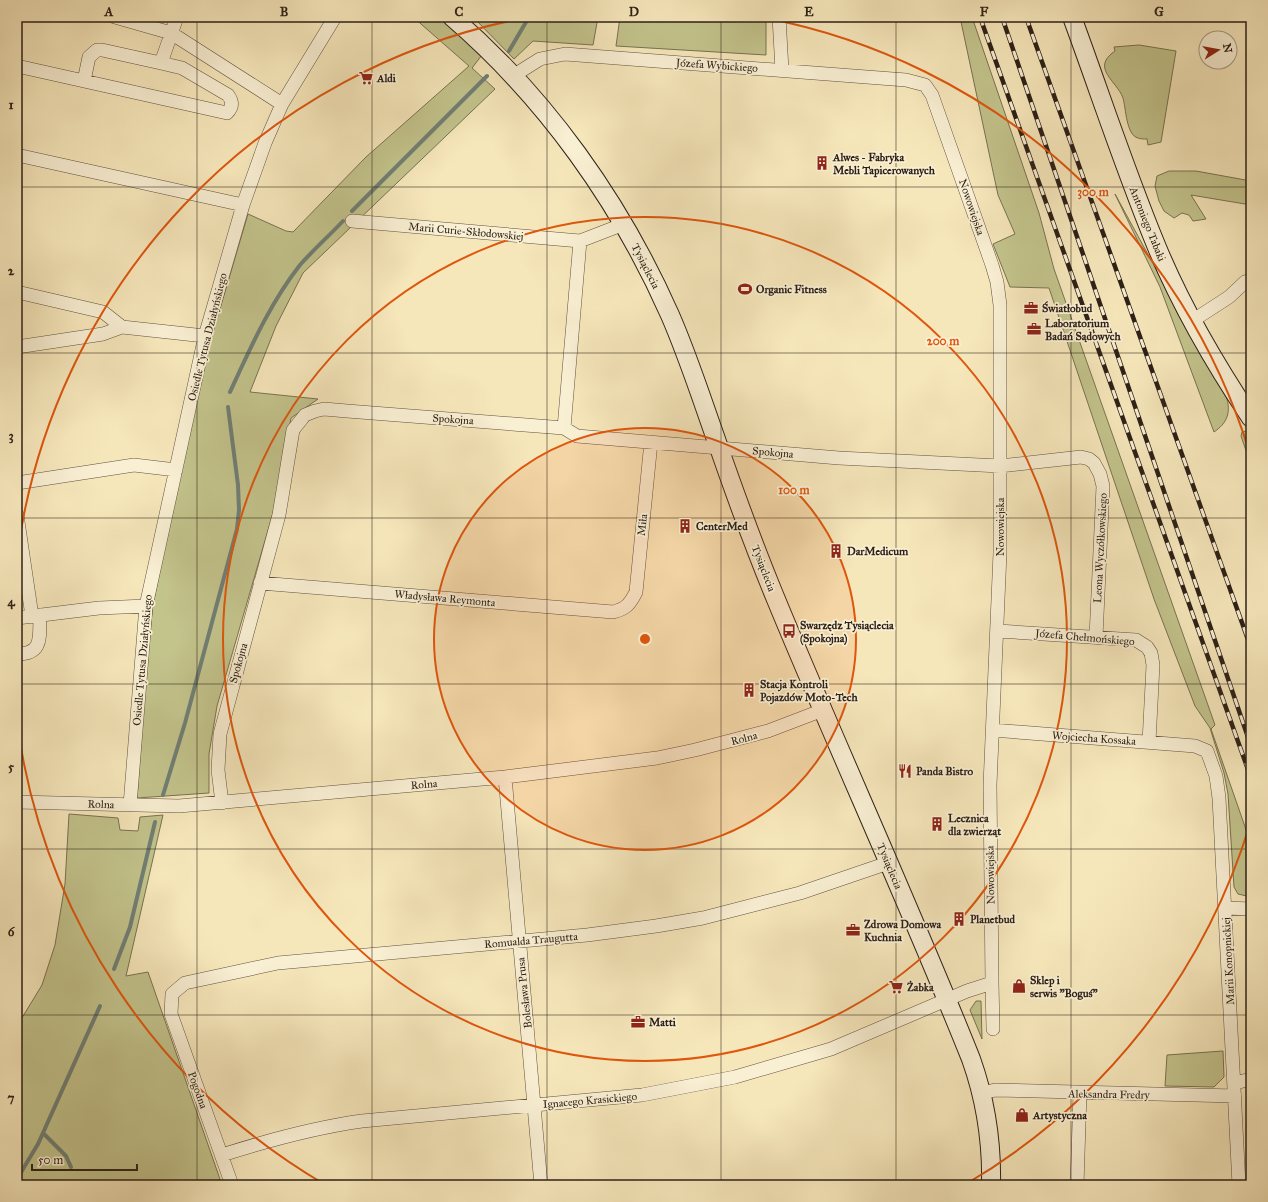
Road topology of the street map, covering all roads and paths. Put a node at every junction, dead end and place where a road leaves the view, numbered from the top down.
1 (115, 17) edge
2 (177, 17) edge
3 (335, 17) edge
4 (452, 17) edge
5 (779, 17) edge
6 (1072, 17) edge
7 (171, 33) junction
8 (161, 63) junction
9 (17, 66) edge
10 (782, 70) junction
11 (513, 76) junction
12 (84, 81) junction
13 (925, 85) joint
14 (282, 104) junction
15 (17, 155) edge
16 (243, 205) junction
17 (352, 221) dead end
18 (624, 224) junction
19 (580, 241) junction
20 (1251, 280) edge
21 (17, 292) edge
22 (1192, 321) junction
23 (122, 327) junction
24 (205, 336) junction
25 (17, 347) edge
26 (1251, 418) edge
27 (564, 428) junction
28 (651, 442) junction
29 (718, 447) junction
30 (1000, 466) junction
31 (176, 470) junction
32 (17, 483) edge
33 (17, 515) edge
34 (260, 583) junction
35 (146, 606) junction
36 (628, 606) joint
37 (36, 616) junction
38 (17, 618) edge
39 (998, 631) junction
40 (1096, 636) junction
41 (17, 654) edge
42 (823, 710) junction
43 (992, 730) junction
44 (1149, 742) junction
45 (1195, 746) joint
46 (505, 777) junction
47 (17, 802) edge
48 (222, 803) junction
49 (130, 805) junction
50 (888, 863) junction
51 (1226, 908) junction
52 (1251, 909) edge
53 (518, 941) junction
54 (992, 983) junction
55 (172, 994) joint
56 (947, 1000) junction
57 (993, 1029) dead end
58 (1251, 1079) edge
59 (1235, 1090) junction
60 (982, 1093) junction
61 (1080, 1093) junction
62 (534, 1105) junction
63 (222, 1155) junction
64 (232, 1185) edge
65 (541, 1185) edge
66 (991, 1185) edge
67 (1077, 1185) edge
68 (1239, 1185) edge

1 - 7 street
2 - 7 street
3 - 14 street, Osiedle Tytusa Działyńskiego
4 - 11 street, Tysiąclecia
5 - 10 street
6 - 22 street, Antoniego Tabaki
7 - 8 street
7 - 14 street
8 - 12 street
8 - 12 street
9 - 12 street
10 - 11 street, Józefa Wybickiego
10 - 13 street, Józefa Wybickiego
11 - 18 street, Tysiąclecia
13 - 30 street, Nowowiejska
14 - 16 street, Osiedle Tytusa Działyńskiego
15 - 16 street
16 - 24 street, Osiedle Tytusa Działyńskiego
17 - 19 street, Marii Curie-Skłodowskiej
18 - 19 street, Marii Curie-Skłodowskiej
18 - 29 street, Tysiąclecia
19 - 27 street
20 - 22 street
21 - 23 street
22 - 26 street, Antoniego Tabaki
23 - 24 street
23 - 25 street
24 - 31 street, Osiedle Tytusa Działyńskiego
27 - 28 street, Spokojna
27 - 34 street, Spokojna
28 - 29 street, Spokojna
28 - 36 street, Miła
29 - 30 street, Spokojna
29 - 42 street, Tysiąclecia
30 - 39 street, Nowowiejska
30 - 40 street, Leona Wyczółkowskiego
31 - 32 street
31 - 35 street, Osiedle Tytusa Działyńskiego
33 - 37 street
34 - 36 street, Władysława Reymonta
34 - 48 street, Spokojna
35 - 37 street
35 - 49 street, Osiedle Tytusa Działyńskiego
37 - 38 street
37 - 41 street
39 - 40 street, Józefa Chełmońskiego
39 - 43 street, Nowowiejska
40 - 44 street, Józefa Chełmońskiego
42 - 46 street, Rolna
42 - 50 street, Tysiąclecia
43 - 44 street, Wojciecha Kossaka
43 - 54 street, Nowowiejska
44 - 45 street, Wojciecha Kossaka
45 - 51 street, Marii Konopnickiej
46 - 48 street, Rolna
46 - 53 street, Bolesława Prusa
47 - 49 street, Rolna
48 - 49 street, Rolna
50 - 53 street, Romualda Traugutta
50 - 56 street, Tysiąclecia
51 - 52 street
51 - 59 street, Marii Konopnickiej
53 - 55 street, Romualda Traugutta
53 - 62 street, Bolesława Prusa
54 - 56 street
54 - 57 street, Nowowiejska
55 - 63 street, Pogodna
56 - 60 street, Tysiąclecia
56 - 62 street, Ignacego Krasickiego
58 - 59 street, Aleksandra Fredry
59 - 61 street, Aleksandra Fredry
59 - 68 street, Marii Konopnickiej
60 - 61 street, Aleksandra Fredry
60 - 66 street
61 - 67 street
62 - 63 street, Ignacego Krasickiego
62 - 65 street, Bolesława Prusa
63 - 64 street, Pogodna

